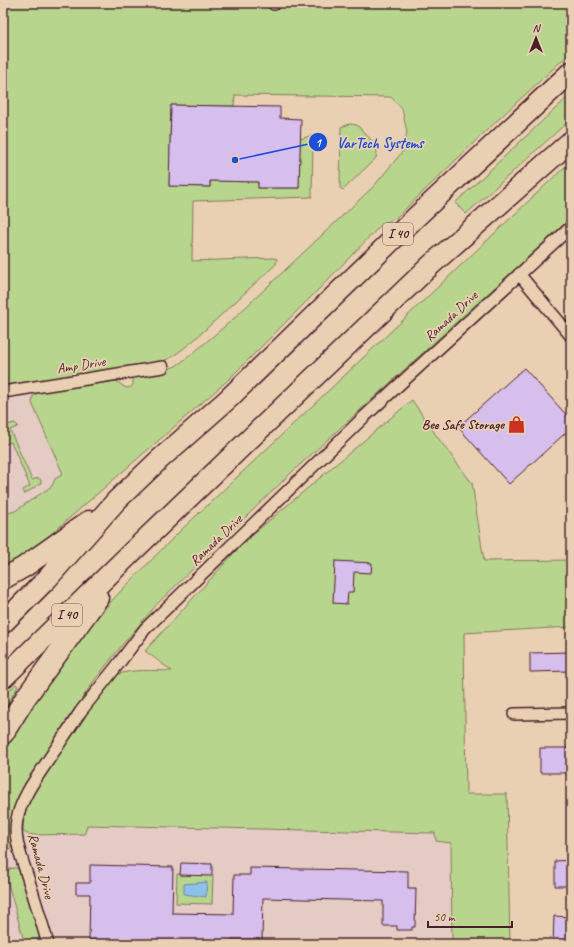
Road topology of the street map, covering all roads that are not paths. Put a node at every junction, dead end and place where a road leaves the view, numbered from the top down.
1 (571, 72) edge
2 (571, 141) edge
3 (571, 227) edge
4 (519, 274) junction
5 (571, 336) edge
6 (163, 367) dead end
7 (3, 392) edge
8 (116, 501) junction
9 (132, 552) junction
10 (3, 579) edge
11 (3, 623) edge
12 (3, 678) edge
13 (571, 713) edge
14 (514, 714) dead end
15 (3, 734) edge
16 (48, 944) edge

1 - 8 highway, I 40
2 - 9 highway, I 40
3 - 4 street, Ramada Drive
4 - 5 street
4 - 16 street, Ramada Drive
6 - 7 street, Amp Drive
8 - 10 highway
8 - 11 highway, I 40
9 - 12 highway, I 40
9 - 15 highway
13 - 14 street

